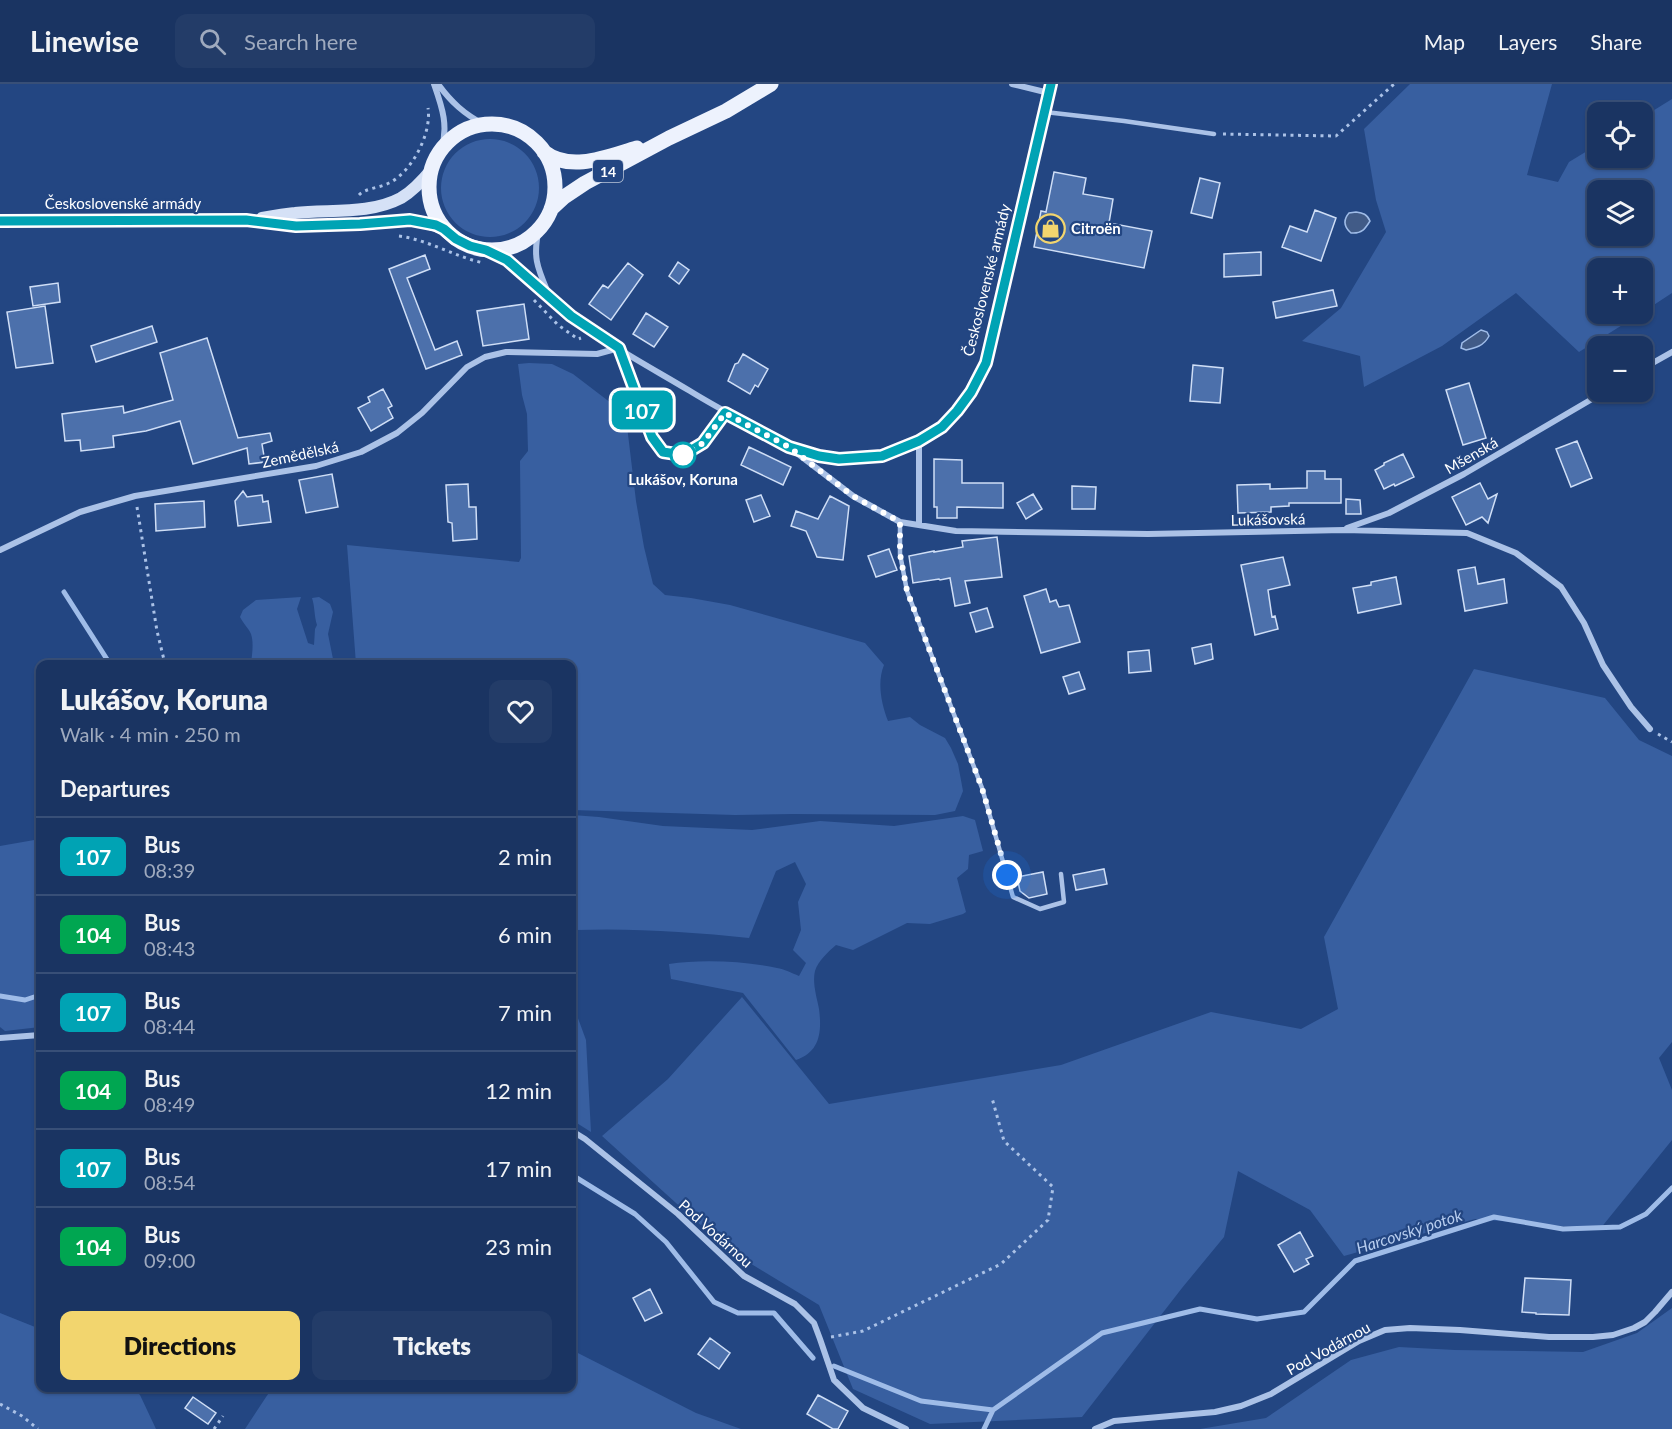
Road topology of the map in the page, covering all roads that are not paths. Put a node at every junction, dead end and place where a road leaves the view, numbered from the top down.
1 (436, 84) edge
2 (771, 84) edge
3 (1012, 84) edge
4 (1051, 84) edge
5 (1049, 93) junction
6 (1045, 112) junction
7 (485, 125) junction
8 (1214, 134) road end
9 (669, 138) junction
10 (441, 151) junction
11 (544, 152) junction
12 (432, 169) junction
13 (551, 209) junction
14 (246, 220) junction
15 (0, 221) edge
16 (444, 229) junction
17 (539, 229) junction
18 (486, 250) junction
19 (550, 299) junction
20 (619, 348) junction
21 (1672, 352) edge
22 (1653, 363) edge
23 (1587, 402) edge
24 (725, 413) junction
25 (919, 441) junction
26 (789, 447) junction
27 (900, 522) junction
28 (919, 525) junction
29 (1344, 530) junction
30 (0, 550) edge
31 (1650, 729) road end
32 (1061, 874) dead end
33 (36, 1035) edge
34 (0, 1038) edge
35 (576, 1133) edge
36 (1672, 1292) edge
37 (906, 1429) edge
38 (1095, 1429) edge

1 - 7 street
1 - 10 street
2 - 9 main road, 14
3 - 5 street
4 - 5 street, Československé armády
5 - 6 street, Československé armády
6 - 8 lane
6 - 25 street, Československé armády
7 - 10 main road, Československé armády / 14
7 - 11 main road, Československé armády / 14
9 - 11 main road, 14
9 - 13 main road, 14
10 - 12 main road, Československé armády / 14
11 - 13 main road, Československé armády / 14
12 - 14 street, Československé armády
12 - 16 main road, Československé armády / 14
13 - 17 main road, Československé armády / 14
14 - 15 street, Československé armády
14 - 16 street, Československé armády
16 - 18 main road, Československé armády / 14
17 - 18 main road, Československé armády / 14
17 - 19 street, Československé armády
18 - 19 street, Československé armády
19 - 20 street, Československé armády
20 - 24 street, Československé armády
20 - 24 lane
20 - 30 street, Zemědělská
21 - 22 street
23 - 29 street, Mšenská
24 - 26 street, Československé armády
25 - 26 street, Československé armády
25 - 28 street
26 - 27 street, Lukášovská
27 - 28 street, Lukášovská
27 - 32 lane
28 - 29 street, Lukášovská
29 - 31 street, Lukášovská
33 - 34 street
35 - 37 street, Pod Vodárnou
36 - 38 street, Pod Vodárnou

